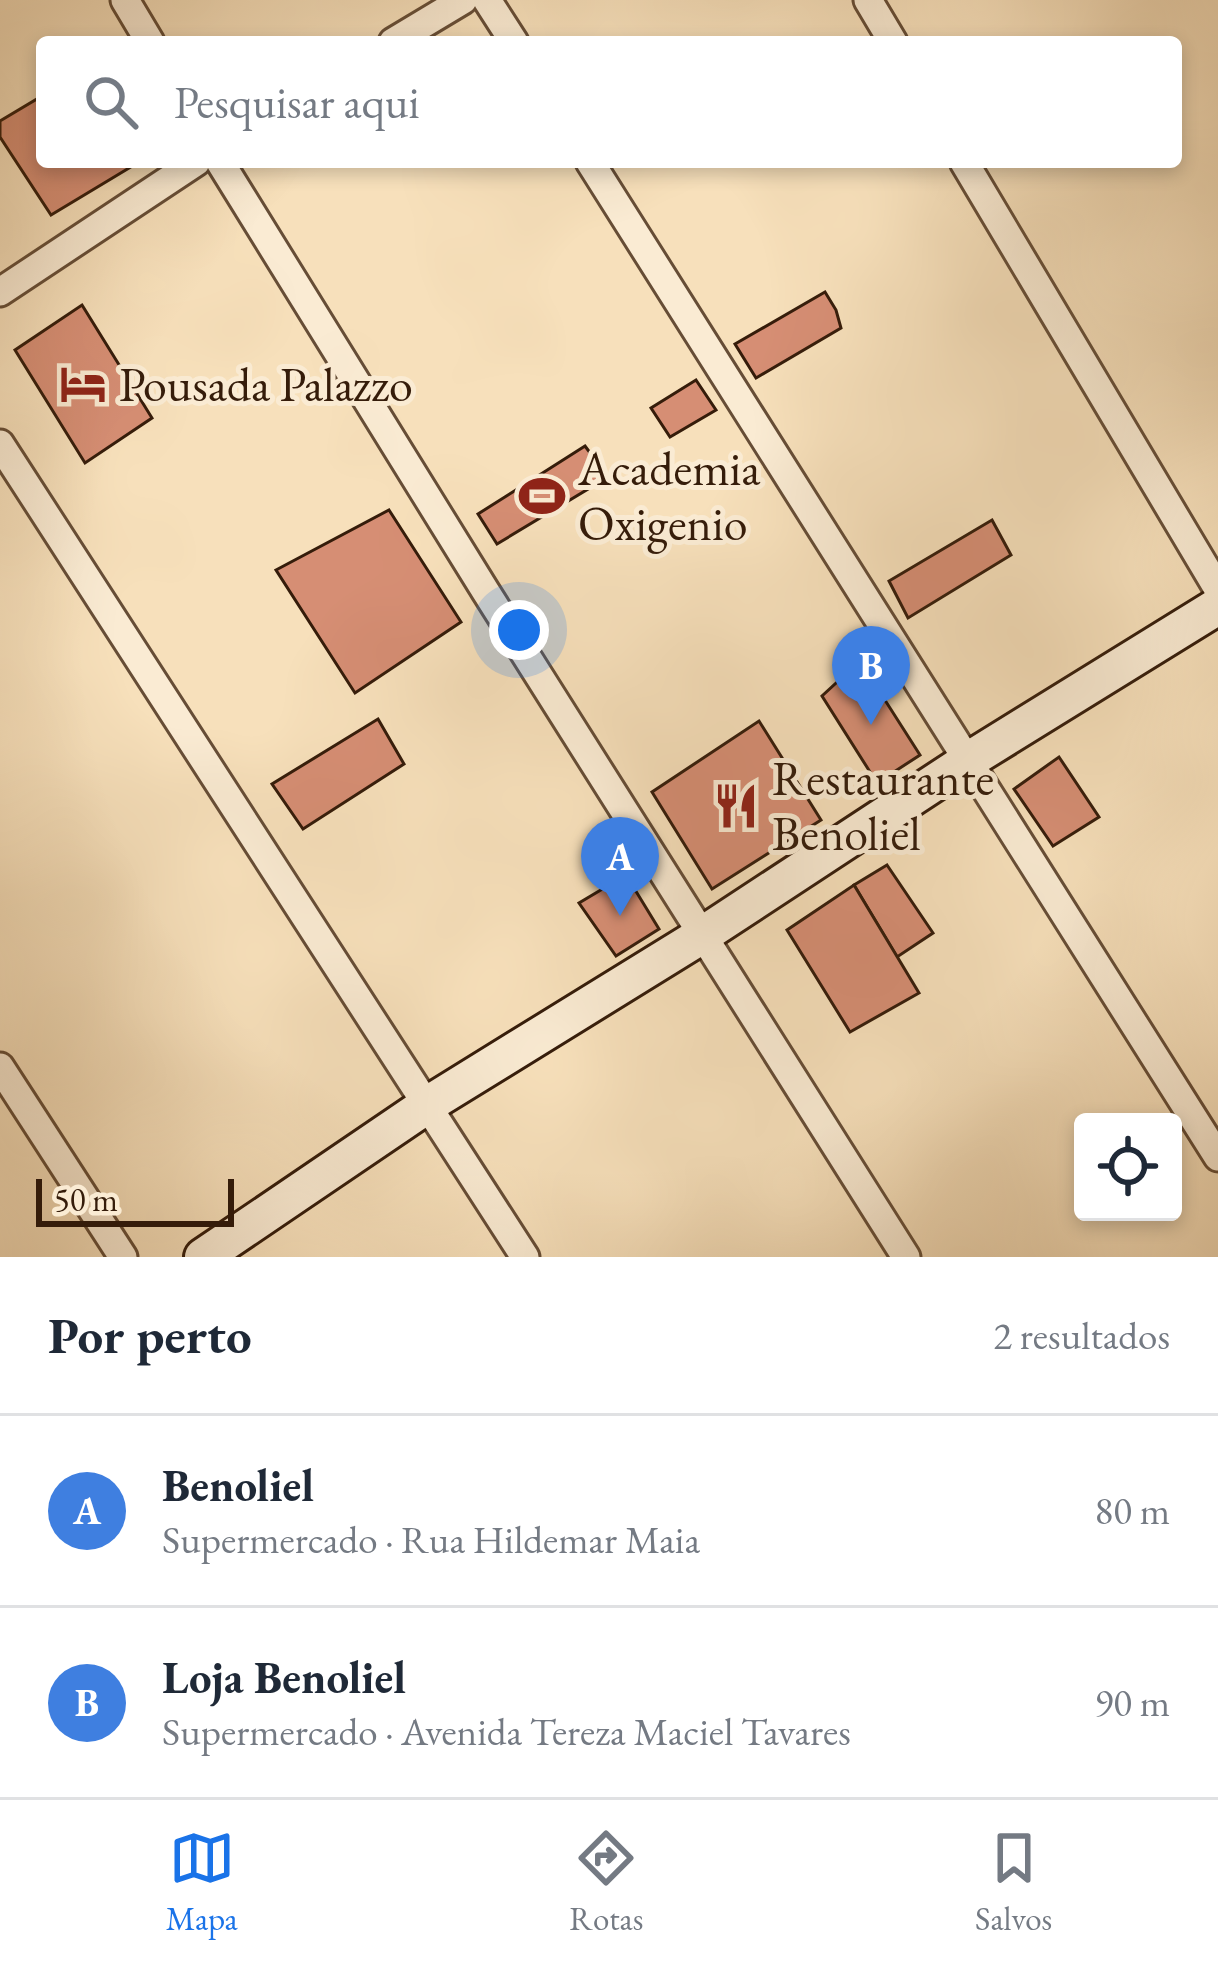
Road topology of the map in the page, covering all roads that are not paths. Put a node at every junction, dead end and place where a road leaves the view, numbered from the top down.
1 (125, 0) edge
2 (463, 0) edge
3 (488, 0) edge
4 (868, 0) edge
5 (146, 36) edge
6 (403, 36) edge
7 (510, 36) edge
8 (889, 36) edge
9 (187, 168) edge
10 (224, 168) edge
11 (594, 168) edge
12 (968, 168) edge
13 (0, 292) edge
14 (0, 444) edge
15 (1218, 590) edge
16 (1218, 607) edge
17 (968, 760) junction
18 (704, 934) junction
19 (0, 1067) edge
20 (427, 1105) junction
21 (1218, 1157) edge
22 (123, 1257) edge
23 (203, 1257) edge
24 (525, 1257) edge
25 (906, 1257) edge

1 - 5 street
2 - 6 street
3 - 7 street
4 - 8 street
9 - 13 street
10 - 18 street
11 - 17 street
12 - 15 street
14 - 20 street
16 - 17 main road
17 - 18 main road
17 - 21 street
18 - 20 main road
18 - 25 street
19 - 22 street
20 - 23 main road
20 - 24 street

